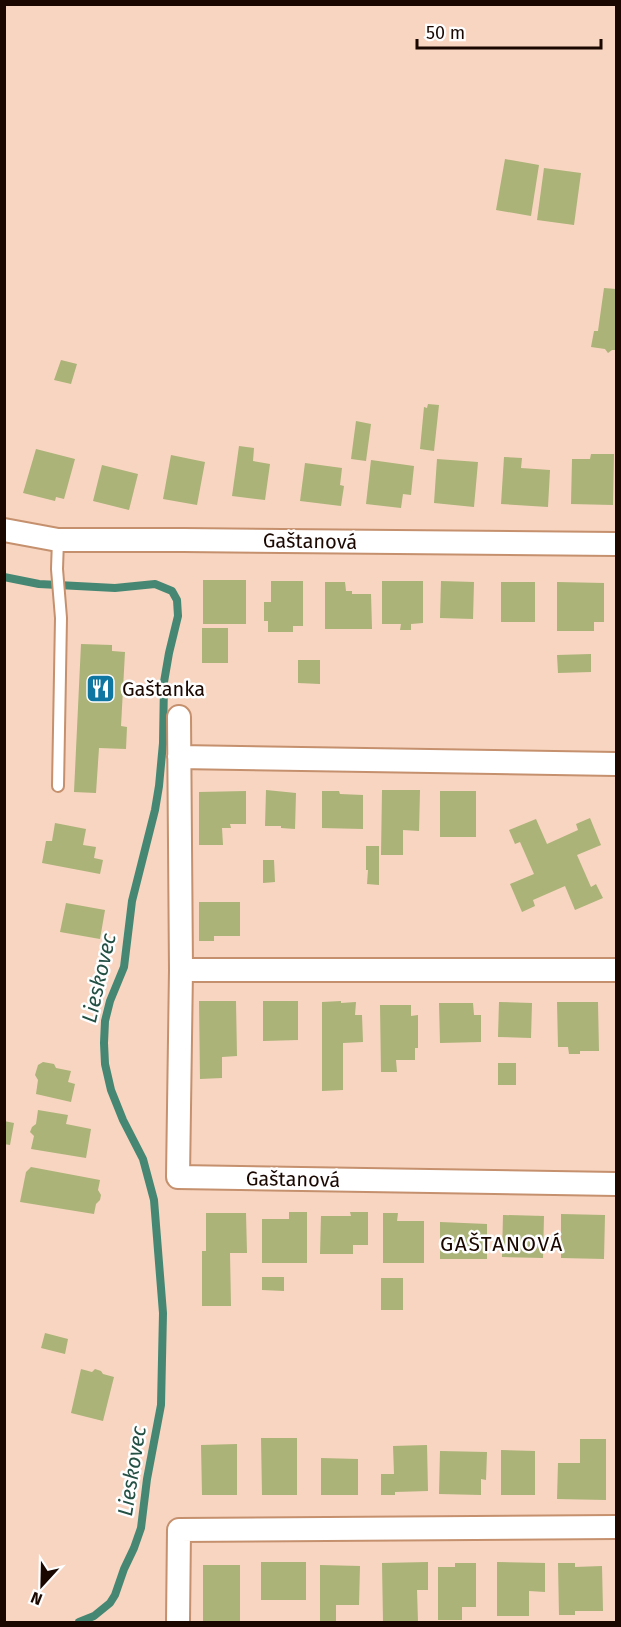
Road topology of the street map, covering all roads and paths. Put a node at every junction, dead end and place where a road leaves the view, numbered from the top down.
1 (4, 531) edge
2 (58, 540) junction
3 (616, 544) edge
4 (179, 717) dead end
5 (179, 757) junction
6 (616, 764) edge
7 (58, 786) dead end
8 (181, 970) junction
9 (616, 970) edge
10 (616, 1184) edge
11 (616, 1527) edge
12 (178, 1623) edge

1 - 2 street, Gaštanová
2 - 3 street, Gaštanová
2 - 7 lane
4 - 5 street, Gaštanová
5 - 6 street
5 - 8 street, Gaštanová
8 - 9 street
8 - 10 street, Gaštanová
11 - 12 street

